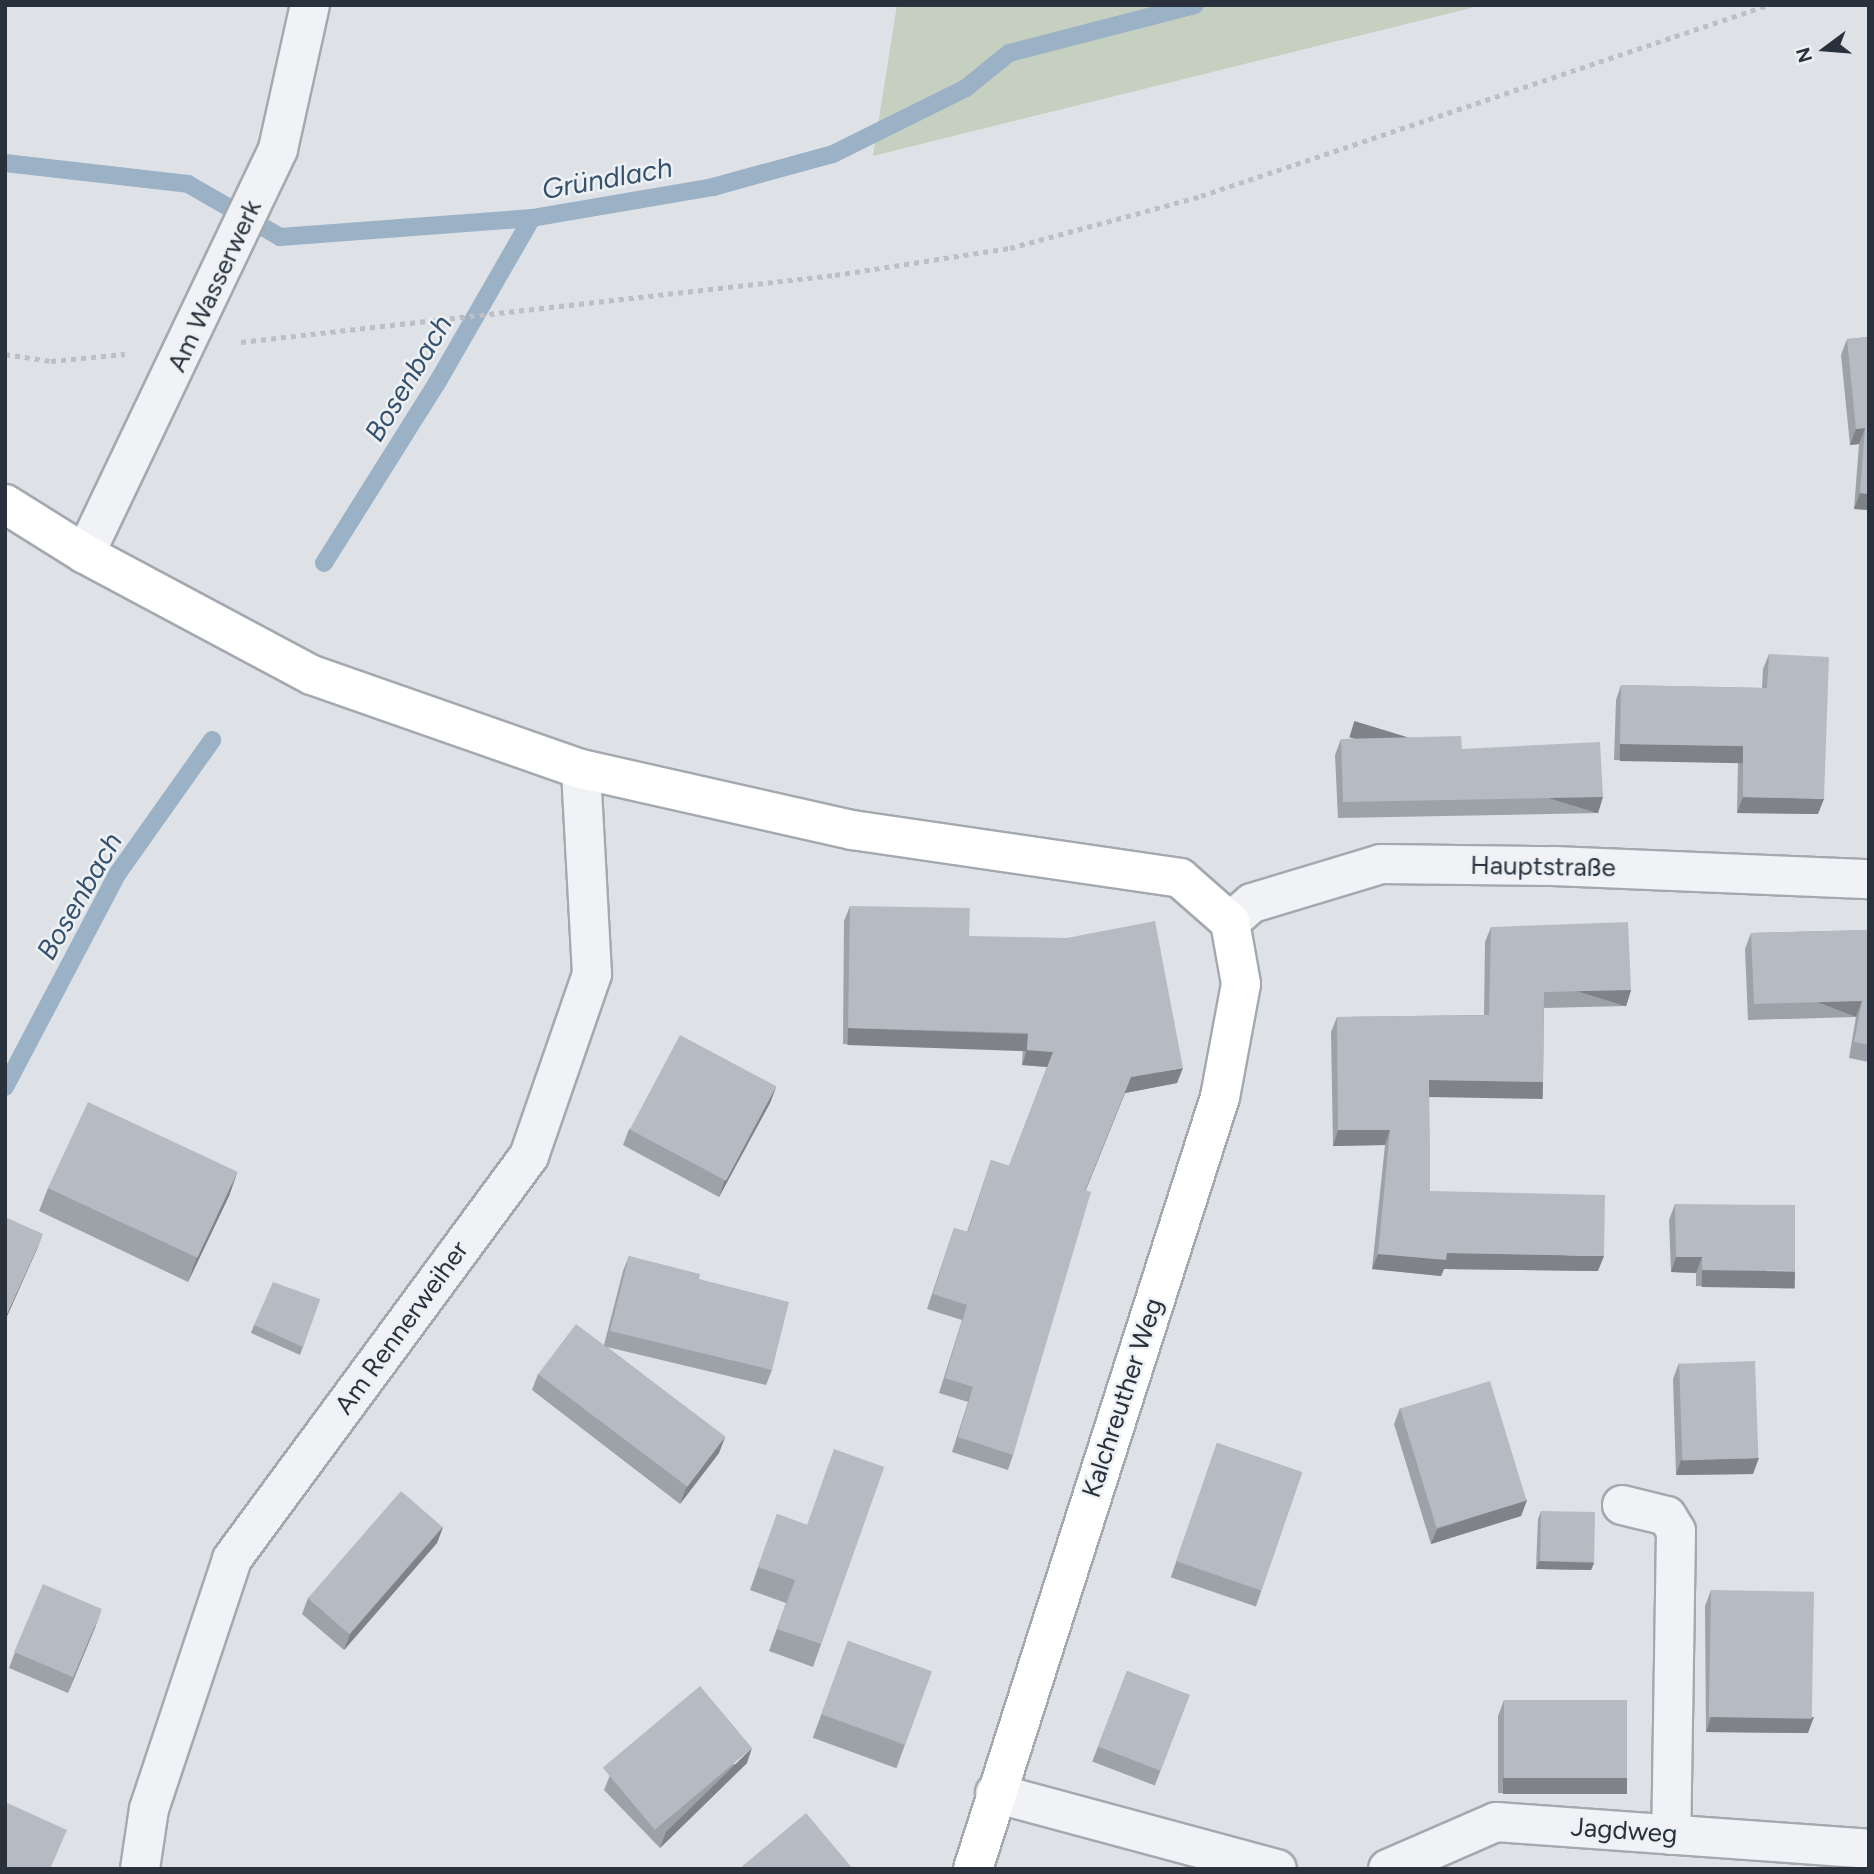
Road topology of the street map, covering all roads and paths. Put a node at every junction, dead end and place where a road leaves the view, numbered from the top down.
1 (310, 5) edge
2 (1768, 5) edge
3 (454, 318) dead end
4 (5, 504) edge
5 (85, 554) junction
6 (581, 769) junction
7 (1869, 879) edge
8 (1230, 922) junction
9 (1622, 1505) dead end
10 (995, 1793) junction
11 (1671, 1835) junction
12 (1869, 1849) edge
13 (140, 1869) edge
14 (973, 1869) edge
15 (1277, 1869) edge
16 (1388, 1869) edge

1 - 5 street, Am Wasserwerk
2 - 3 path
4 - 5 main road
5 - 6 main road
6 - 8 main road
6 - 13 street, Am Rennerweiher
7 - 8 street, Hauptstraße
8 - 10 main road, Kalchreuther Weg
9 - 11 street
10 - 14 main road, Kalchreuther Weg
10 - 15 street
11 - 12 street, Jagdweg
11 - 16 street, Jagdweg

